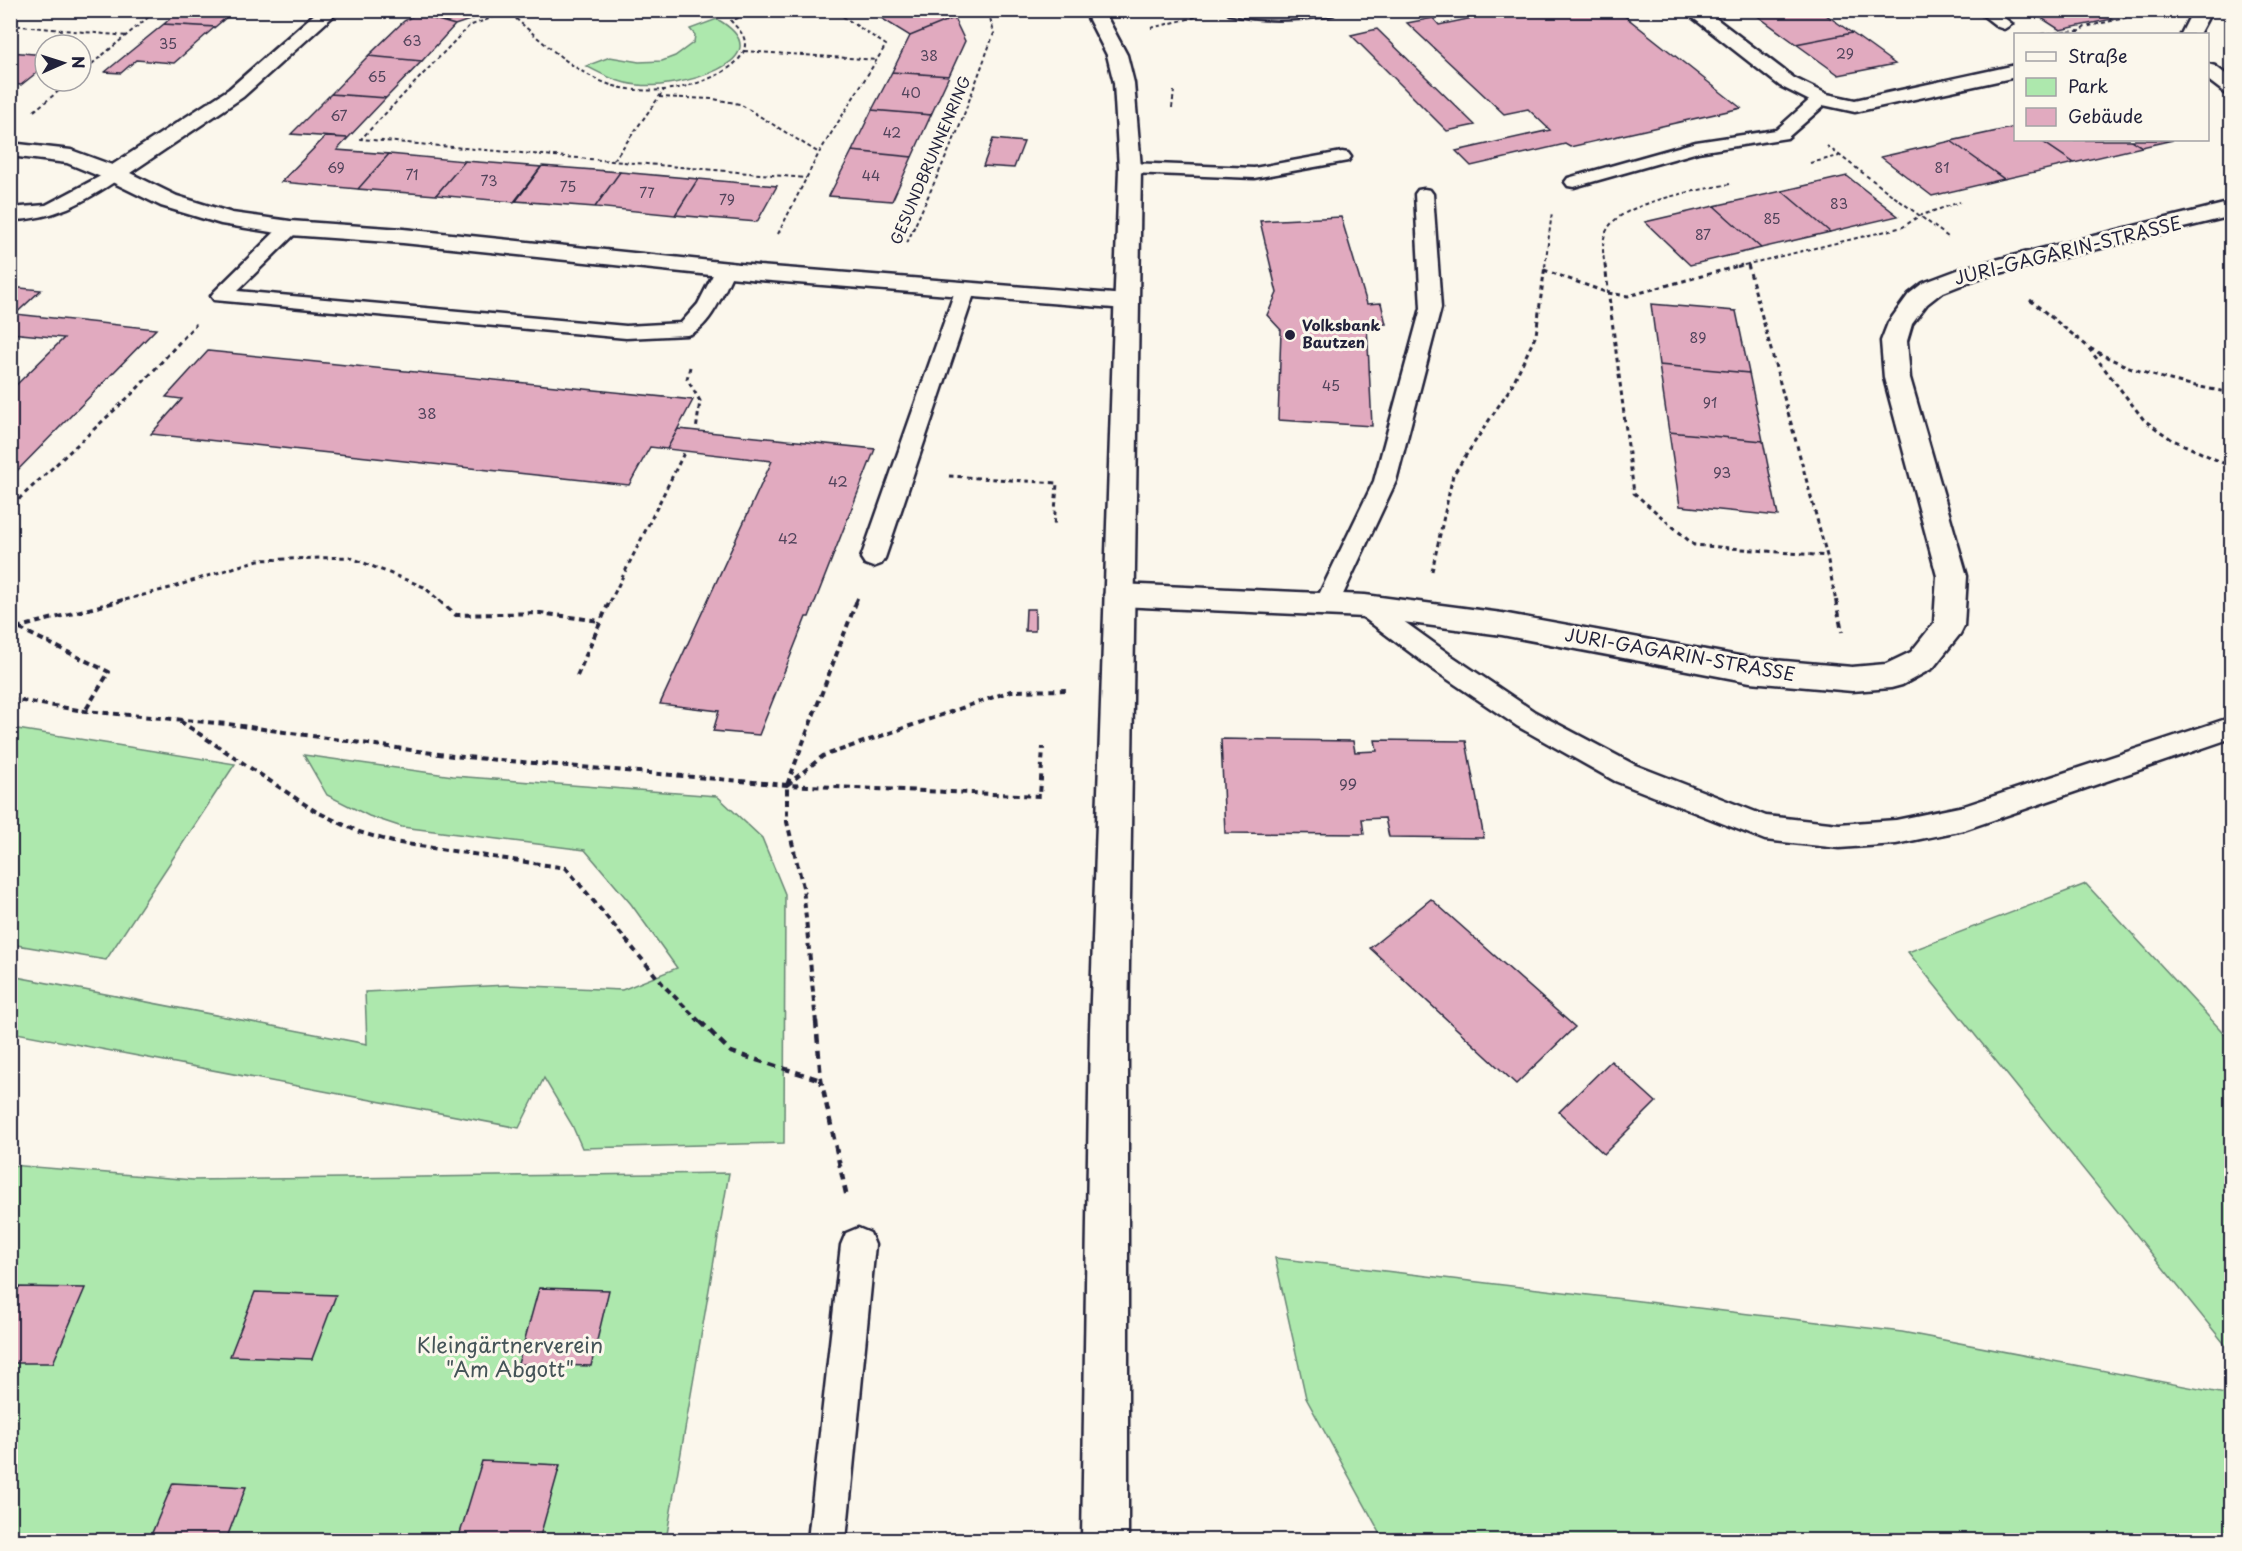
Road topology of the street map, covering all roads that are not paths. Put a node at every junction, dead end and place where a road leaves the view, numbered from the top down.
1 (330, 10) edge
2 (1093, 10) edge
3 (1236, 10) edge
4 (1328, 10) edge
5 (1692, 10) edge
6 (1983, 10) edge
7 (2004, 24) road end
8 (2014, 71) edge
9 (2209, 71) edge
10 (2232, 89) edge
11 (1821, 99) junction
12 (10, 149) edge
13 (1342, 158) dead end
14 (1130, 168) junction
15 (114, 174) junction
16 (1574, 182) road end
17 (1424, 194) dead end
18 (2232, 210) edge
19 (10, 213) edge
20 (291, 228) junction
21 (725, 269) junction
22 (965, 291) junction
23 (1126, 302) junction
24 (873, 558) road end
25 (1119, 595) junction
26 (1327, 603) junction
27 (1365, 606) junction
28 (2232, 727) edge
29 (858, 1245) road end
30 (827, 1540) edge
31 (1105, 1540) edge

1 - 15 street
2 - 14 street
3 - 4 street
5 - 11 street
6 - 7 lane
8 - 11 street
9 - 10 street
11 - 16 lane
12 - 15 street
13 - 14 lane
14 - 23 street
15 - 19 lane
15 - 20 street
17 - 26 lane
18 - 27 street, JURI-GAGARIN-STRASSE
20 - 21 street
20 - 21 lane
21 - 22 street
22 - 23 street
22 - 24 lane
23 - 25 street
25 - 26 street, JURI-GAGARIN-STRASSE
25 - 31 street
26 - 27 street, JURI-GAGARIN-STRASSE
27 - 28 lane
29 - 30 lane

